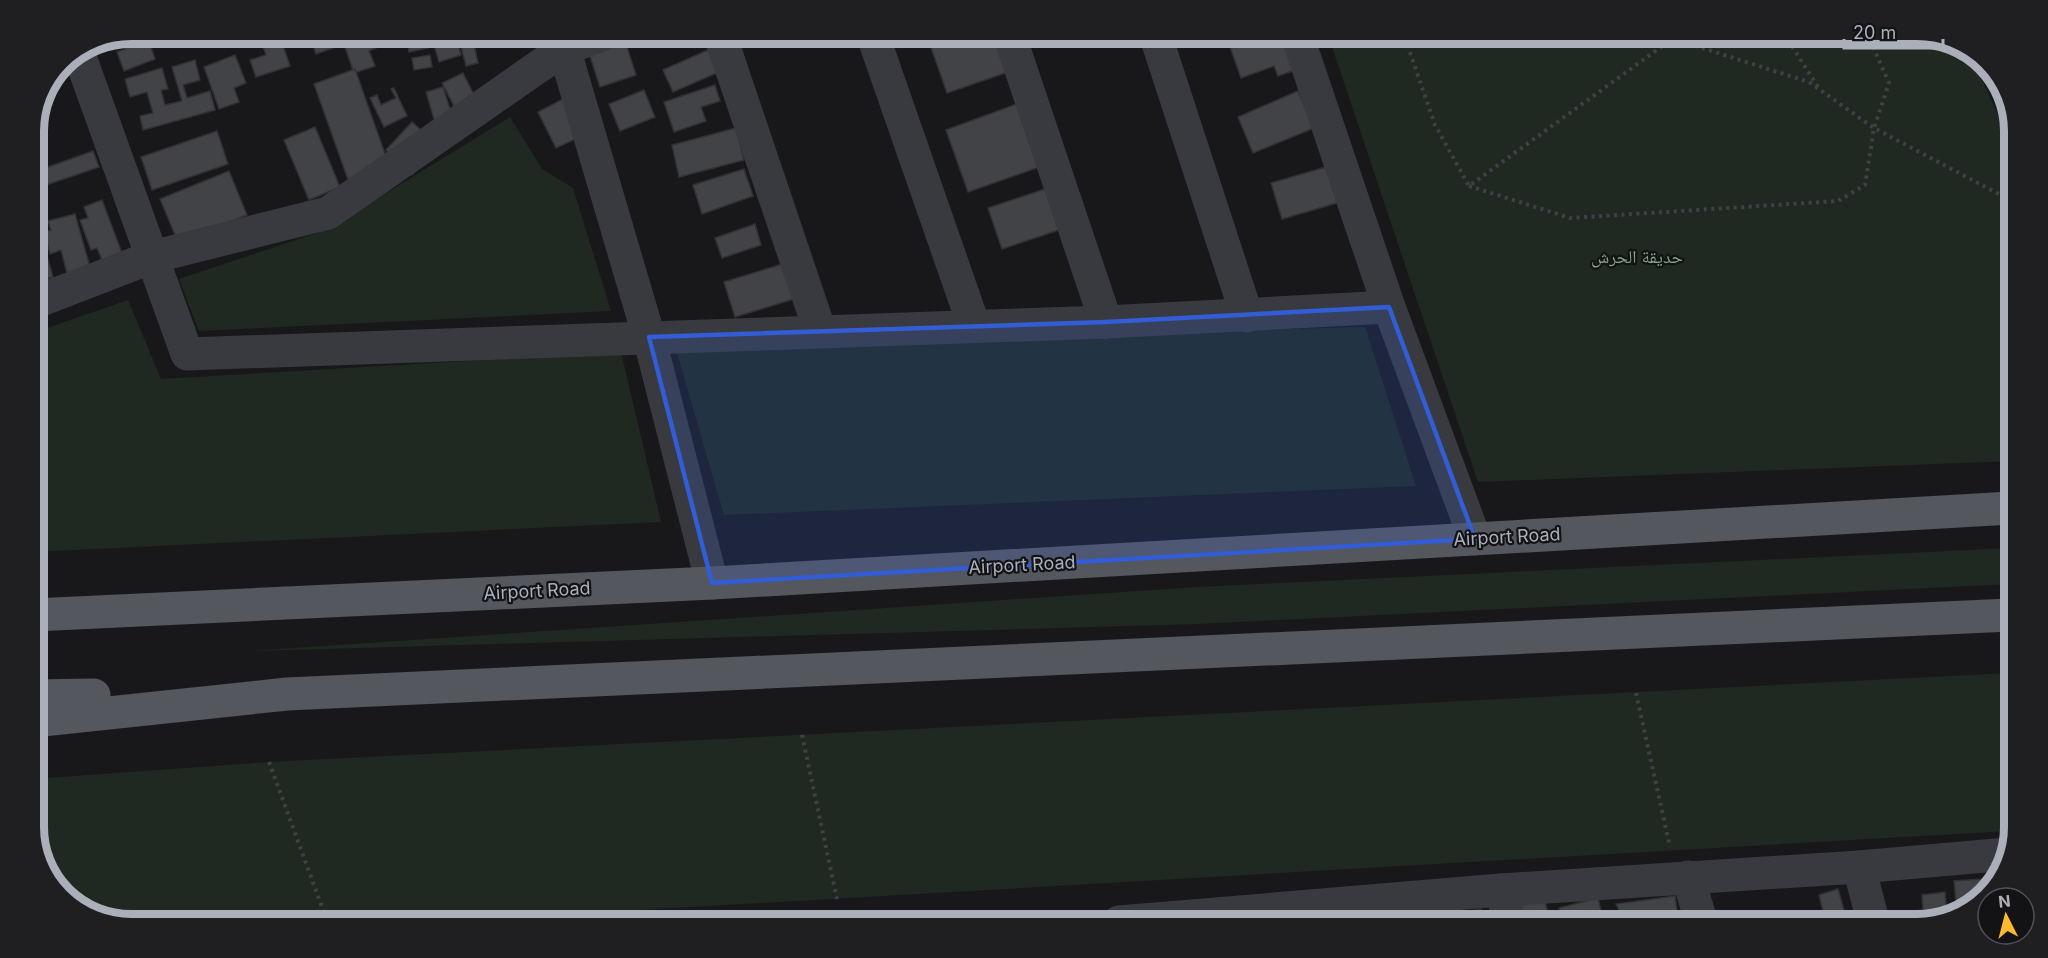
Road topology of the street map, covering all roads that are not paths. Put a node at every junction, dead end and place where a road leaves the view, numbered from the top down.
1 (561, 43) edge
2 (562, 43) edge
3 (723, 43) edge
4 (875, 43) edge
5 (1012, 43) edge
6 (1158, 43) edge
7 (1300, 43) edge
8 (81, 59) edge
9 (152, 257) junction
10 (44, 299) edge
11 (1389, 307) junction
12 (1247, 316) junction
13 (1106, 322) junction
14 (974, 326) junction
15 (820, 332) junction
16 (649, 337) junction
17 (2004, 508) edge
18 (1475, 539) junction
19 (712, 583) junction
20 (291, 603) junction
21 (44, 614) edge
22 (2004, 615) edge
23 (44, 630) edge
24 (287, 694) junction
25 (44, 696) edge
26 (44, 720) edge
27 (2000, 855) edge
28 (1679, 864) junction
29 (1859, 867) junction
30 (1501, 890) junction
31 (1297, 914) edge
32 (1508, 914) edge
33 (1698, 914) edge
34 (1871, 914) edge

1 - 9 street
2 - 16 street
3 - 15 street
4 - 14 street
5 - 13 street
6 - 12 street
7 - 11 street
8 - 9 street
9 - 10 street
9 - 16 street
11 - 12 street
11 - 18 street
12 - 13 street
13 - 14 street
14 - 15 street
15 - 16 street
16 - 19 street
17 - 18 main road, Airport Road
18 - 19 main road, Airport Road
19 - 20 main road, Airport Road
20 - 21 main road, Airport Road
20 - 23 main road
22 - 24 main road
24 - 25 main road
24 - 26 main road
27 - 29 street
28 - 29 street
28 - 30 street
28 - 33 street
29 - 34 street
30 - 31 street
30 - 32 street

